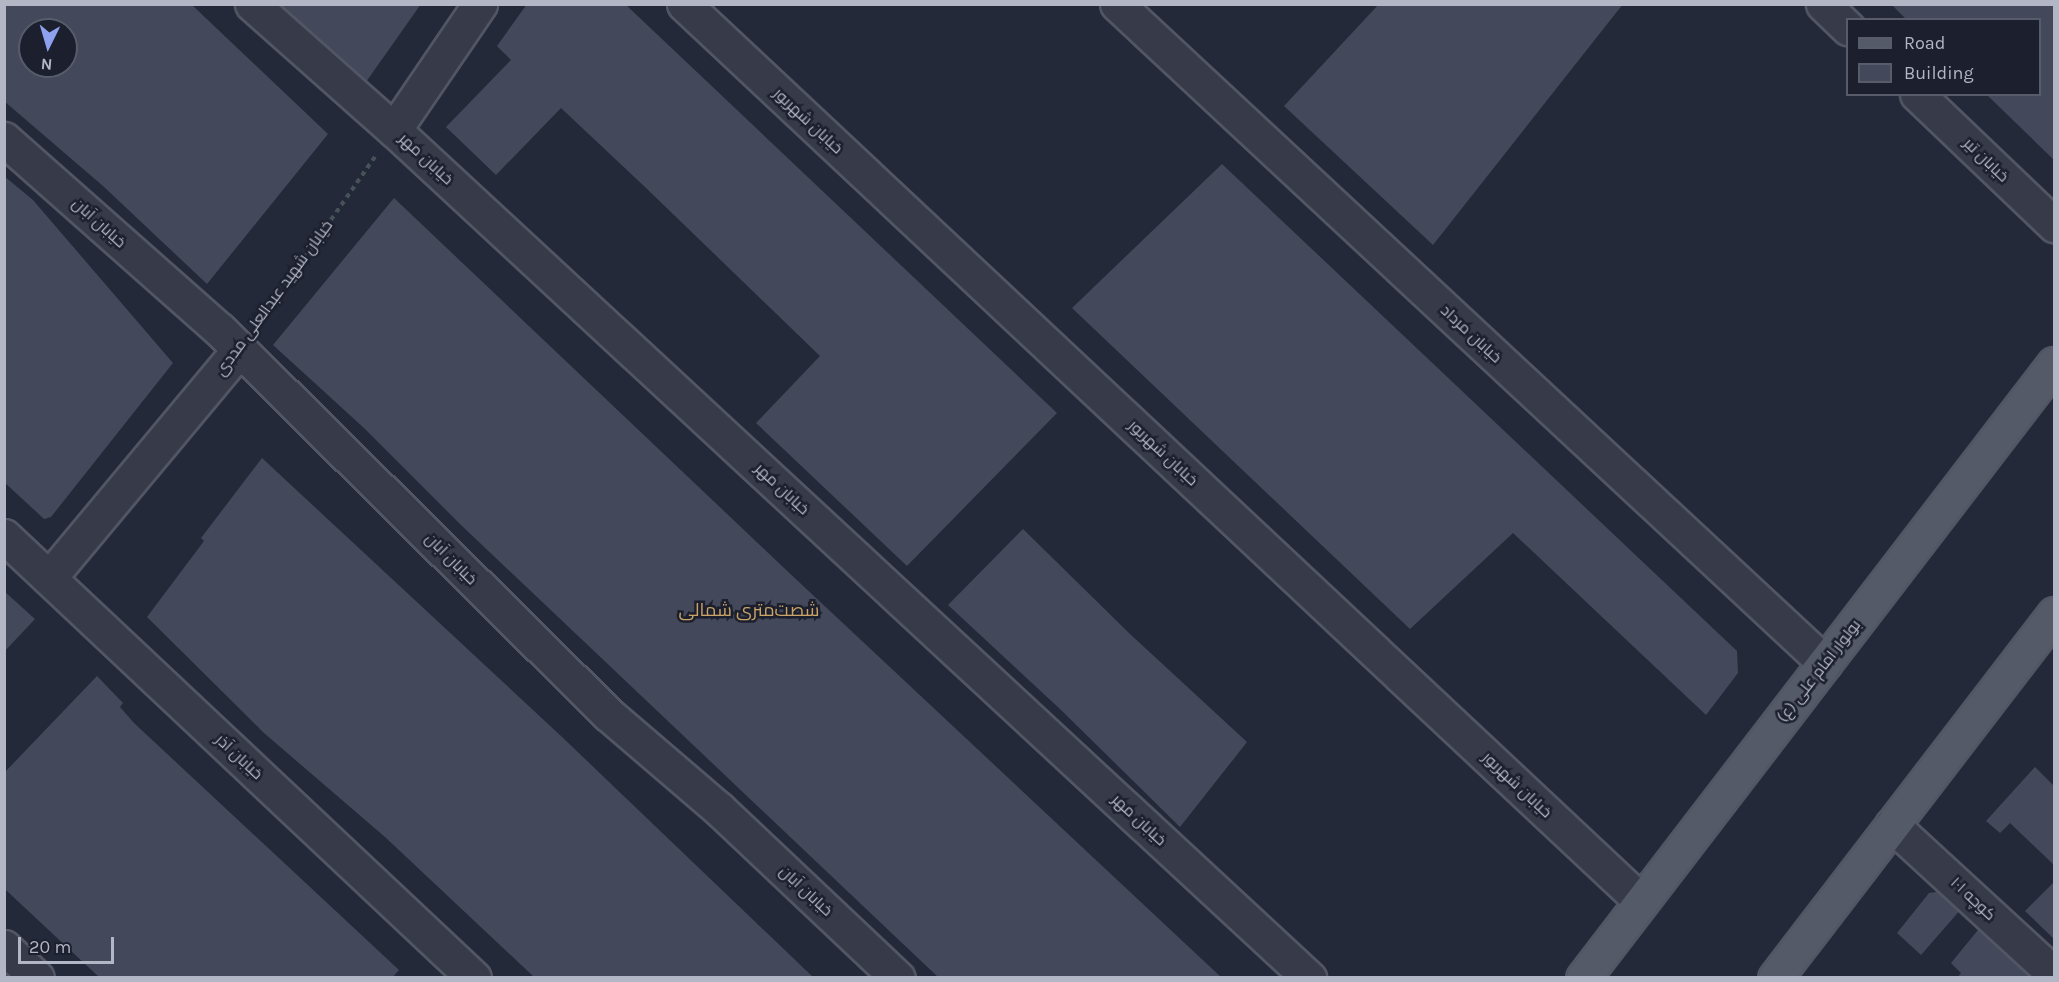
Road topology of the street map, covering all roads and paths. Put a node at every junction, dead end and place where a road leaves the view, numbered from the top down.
1 (252, 4) edge
2 (480, 4) edge
3 (684, 4) edge
4 (1117, 4) edge
5 (1822, 4) edge
6 (1846, 26) edge
7 (1919, 96) edge
8 (394, 130) junction
9 (4, 139) edge
10 (2055, 225) edge
11 (239, 350) junction
12 (2055, 364) edge
13 (4, 536) edge
14 (49, 578) junction
15 (2055, 614) edge
16 (1825, 663) junction
17 (1892, 825) junction
18 (1641, 901) junction
19 (4, 947) edge
20 (2055, 974) edge
21 (37, 978) edge
22 (474, 978) edge
23 (898, 978) edge
24 (1309, 978) edge
25 (1583, 978) edge
26 (1775, 978) edge

1 - 8 street, خیابان مهر
2 - 8 street
3 - 18 street, خیابان شهریور
4 - 16 street, خیابان مرداد
5 - 6 street
7 - 10 street, خیابان تیر
8 - 11 path, خیابان شهید عبدالعلی مددی
8 - 24 street, خیابان مهر
9 - 11 street, خیابان آبان
11 - 14 street, خیابان شهید عبدالعلی مددی
11 - 23 street, خیابان آبان
12 - 16 main road, بولوار امام علی (ع)
13 - 14 street, خیابان آذر
14 - 22 street, خیابان آذر
15 - 17 main road
16 - 18 main road, بولوار امام علی (ع)
17 - 20 street, کوچه ۱۰۱
17 - 26 main road
18 - 25 main road, بولوار امام علی (ع)
19 - 21 street

